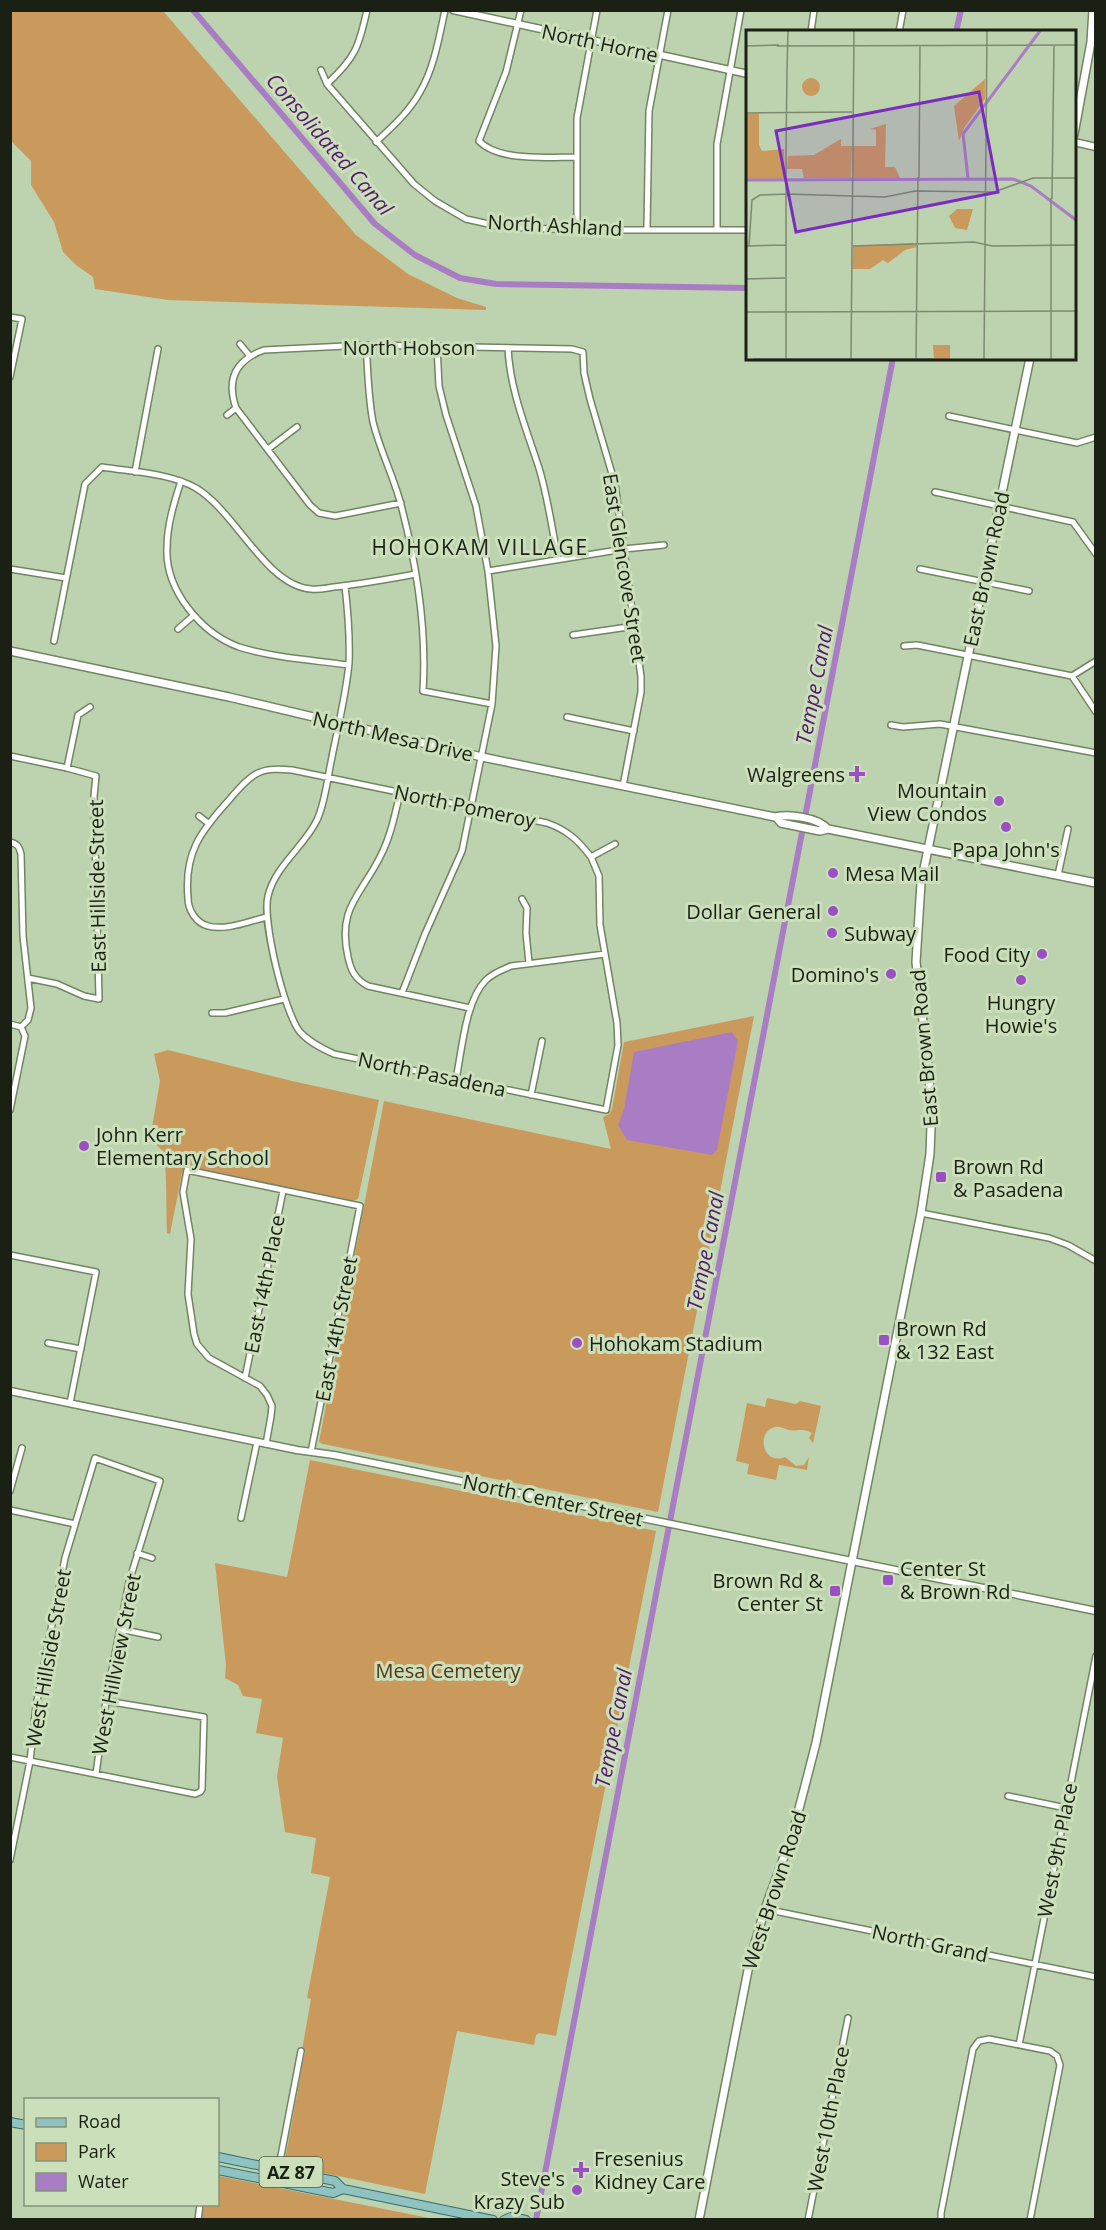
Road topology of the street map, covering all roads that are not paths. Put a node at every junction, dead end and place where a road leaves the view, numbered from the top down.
1 (368, 10) edge
2 (445, 10) edge
3 (453, 10) edge
4 (521, 10) edge
5 (597, 10) edge
6 (668, 10) edge
7 (741, 10) edge
8 (814, 10) edge
9 (903, 10) edge
10 (1094, 10) edge
11 (518, 24) junction
12 (811, 30) edge
13 (899, 30) edge
14 (591, 41) junction
15 (660, 56) junction
16 (321, 70) dead end
17 (730, 70) junction
18 (746, 74) edge
19 (327, 84) junction
20 (1076, 123) edge
21 (376, 142) junction
22 (1076, 142) edge
23 (1095, 147) edge
24 (576, 157) junction
25 (647, 228) junction
26 (577, 230) junction
27 (717, 230) junction
28 (746, 230) edge
29 (10, 317) edge
30 (240, 344) dead end
31 (366, 345) junction
32 (437, 346) junction
33 (508, 348) junction
34 (158, 349) dead end
35 (583, 352) joint
36 (249, 355) junction
37 (1030, 360) edge
38 (10, 376) edge
39 (236, 408) junction
40 (227, 415) dead end
41 (949, 416) dead end
42 (297, 427) dead end
43 (1015, 429) junction
44 (1095, 437) edge
45 (268, 449) junction
46 (135, 472) junction
47 (181, 481) junction
48 (935, 492) dead end
49 (400, 503) junction
50 (999, 505) junction
51 (664, 545) dead end
52 (624, 549) junction
53 (1095, 554) edge
54 (558, 559) junction
55 (920, 569) dead end
56 (10, 570) edge
57 (489, 571) junction
58 (416, 574) junction
59 (66, 578) junction
60 (983, 581) junction
61 (345, 586) junction
62 (1029, 591) dead end
63 (193, 616) junction
64 (635, 626) junction
65 (178, 629) dead end
66 (573, 635) dead end
67 (54, 641) dead end
68 (904, 646) dead end
69 (10, 651) edge
70 (968, 656) junction
71 (1095, 661) edge
72 (348, 665) junction
73 (1072, 676) junction
74 (492, 704) junction
75 (90, 707) dead end
76 (1095, 712) edge
77 (567, 717) dead end
78 (339, 723) junction
79 (891, 725) dead end
80 (953, 726) junction
81 (634, 731) junction
82 (1095, 753) edge
83 (10, 756) edge
84 (483, 757) junction
85 (67, 768) junction
86 (328, 778) junction
87 (623, 786) junction
88 (400, 793) junction
89 (472, 807) junction
90 (199, 816) dead end
91 (777, 818) junction
92 (208, 823) junction
93 (828, 829) junction
94 (1068, 829) dead end
95 (13, 842) edge
96 (615, 844) dead end
97 (927, 849) junction
98 (591, 857) junction
99 (1058, 875) junction
100 (1095, 883) edge
101 (522, 899) dead end
102 (267, 917) junction
103 (605, 954) junction
104 (529, 963) junction
105 (28, 978) junction
106 (402, 993) junction
107 (284, 999) junction
108 (470, 1008) junction
109 (212, 1013) dead end
110 (10, 1024) edge
111 (22, 1029) junction
112 (542, 1041) dead end
113 (456, 1079) junction
114 (531, 1095) junction
115 (10, 1110) edge
116 (283, 1191) junction
117 (921, 1213) junction
118 (10, 1255) edge
119 (1095, 1261) edge
120 (48, 1342) dead end
121 (81, 1349) junction
122 (245, 1378) junction
123 (10, 1391) edge
124 (70, 1403) junction
125 (257, 1442) junction
126 (266, 1444) junction
127 (22, 1448) dead end
128 (311, 1452) junction
129 (160, 1481) joint
130 (10, 1491) edge
131 (10, 1510) edge
132 (241, 1518) dead end
133 (75, 1524) junction
134 (137, 1553) junction
135 (152, 1558) dead end
136 (852, 1561) junction
137 (1095, 1611) edge
138 (120, 1629) junction
139 (158, 1637) dead end
140 (1095, 1656) edge
141 (106, 1701) junction
142 (10, 1756) edge
143 (30, 1761) junction
144 (96, 1774) junction
145 (1008, 1796) dead end
146 (1066, 1808) junction
147 (10, 1860) edge
148 (765, 1909) junction
149 (1035, 1965) junction
150 (1095, 1977) edge
151 (848, 2018) dead end
152 (1019, 2045) junction
153 (301, 2050) dead end
154 (219, 2157) edge
155 (278, 2169) junction
156 (219, 2170) edge
157 (276, 2182) junction
158 (343, 2189) junction
159 (493, 2220) edge
160 (504, 2220) edge
161 (526, 2220) edge
162 (699, 2220) edge
163 (808, 2220) edge
164 (941, 2220) edge
165 (1030, 2220) edge

1 - 19 street
2 - 21 street
3 - 11 street, North Horne
4 - 11 street
5 - 14 street
6 - 15 street
7 - 17 street
8 - 12 street
9 - 13 street
10 - 20 main road
11 - 14 street, North Horne
11 - 24 street
14 - 15 street, North Horne
14 - 24 street
15 - 17 street, North Horne
15 - 25 street
16 - 19 street, North Ashland
17 - 18 street, North Horne
17 - 27 street
19 - 21 street, North Ashland
21 - 26 street, North Ashland
22 - 23 street
24 - 26 street
25 - 26 street, North Ashland
25 - 27 street, North Ashland
27 - 28 street, North Ashland
29 - 38 street
30 - 36 street
31 - 32 street, North Hobson
31 - 36 street, North Hobson
31 - 49 street
32 - 33 street, North Hobson
32 - 57 street
33 - 35 street, North Hobson
33 - 54 street
34 - 46 street
35 - 52 street, East Glencove Street
36 - 39 street
37 - 43 main road, East Brown Road
39 - 40 street
39 - 45 street
41 - 43 street
42 - 45 street
43 - 44 street
43 - 50 main road, East Brown Road
45 - 49 street
46 - 47 street
46 - 59 street
47 - 61 street
47 - 63 street
48 - 50 street
49 - 58 street
50 - 53 street
50 - 60 main road, East Brown Road
51 - 52 street
52 - 54 street
52 - 64 street, East Glencove Street
54 - 57 street
55 - 60 street
56 - 59 street
57 - 74 street
58 - 61 street
58 - 74 street
59 - 67 street
60 - 62 street
60 - 70 main road, East Brown Road
61 - 72 street, North Pasadena
63 - 65 street
63 - 72 street
64 - 66 street
64 - 81 street, East Glencove Street
68 - 70 street
69 - 78 main road, North Mesa Drive
70 - 73 street
70 - 80 main road, East Brown Road
71 - 73 street
72 - 78 street, North Pasadena
73 - 76 street
74 - 84 street
75 - 85 street
77 - 81 street
78 - 84 main road, North Mesa Drive
78 - 86 street, North Pasadena
79 - 80 street
80 - 82 street
80 - 97 main road, East Brown Road
81 - 87 street, East Glencove Street
83 - 85 street
84 - 87 main road, North Mesa Drive
84 - 89 street
85 - 105 street, East Hillside Street
86 - 88 street, North Pomeroy
86 - 92 street, North Pomeroy
86 - 102 street, North Pasadena
87 - 91 main road, North Mesa Drive
88 - 89 street, North Pomeroy
88 - 106 street
89 - 98 street, North Pomeroy
89 - 106 street
90 - 92 street
91 - 93 main road, North Mesa Drive
91 - 93 main road, North Mesa Drive
92 - 102 street, North Pomeroy
93 - 97 main road, North Mesa Drive
94 - 99 street
95 - 105 street
96 - 98 street
97 - 99 main road, North Mesa Drive
97 - 117 main road, East Brown Road
98 - 103 street
99 - 100 main road, North Mesa Drive
101 - 104 street
102 - 107 street, North Pasadena
103 - 104 street
103 - 114 street, North Pasadena
104 - 108 street
105 - 111 street
106 - 108 street
107 - 109 street
107 - 113 street, North Pasadena
108 - 113 street
110 - 111 street
111 - 115 street
112 - 114 street
113 - 114 street, North Pasadena
116 - 122 street, East 14th Place
116 - 122 street
116 - 128 street, East 14th Street
117 - 119 street
117 - 136 main road, East Brown Road
118 - 121 street
120 - 121 street
121 - 124 street
122 - 126 street
123 - 124 street, North Center Street
124 - 125 street, North Center Street
125 - 126 street, North Center Street
125 - 132 street
126 - 128 street, North Center Street
127 - 130 street
128 - 136 street, North Center Street
129 - 133 street, West Hillside Street
129 - 134 street, West Hillview Street
131 - 133 street
133 - 143 street, West Hillside Street
134 - 135 street, West Hillview Street
134 - 138 street, West Hillview Street
136 - 137 street, North Center Street
136 - 148 main road, West Brown Road
138 - 139 street
138 - 141 street, West Hillview Street
140 - 146 street, West 9th Place
141 - 144 street, West Hillview Street
141 - 144 street
142 - 143 street
143 - 144 street
143 - 147 street, West Hillside Street
145 - 146 street
146 - 149 street, West 9th Place
148 - 149 street, North Grand
148 - 162 main road, West Brown Road
149 - 150 street, North Grand
149 - 152 street, West 9th Place
151 - 163 street, West 10th Place
152 - 164 street
152 - 165 street
153 - 155 street
154 - 155 main road, AZ 87
155 - 157 street
155 - 158 main road, AZ 87
156 - 157 main road, AZ 87
157 - 158 main road, AZ 87
158 - 159 main road, AZ 87
160 - 161 main road

